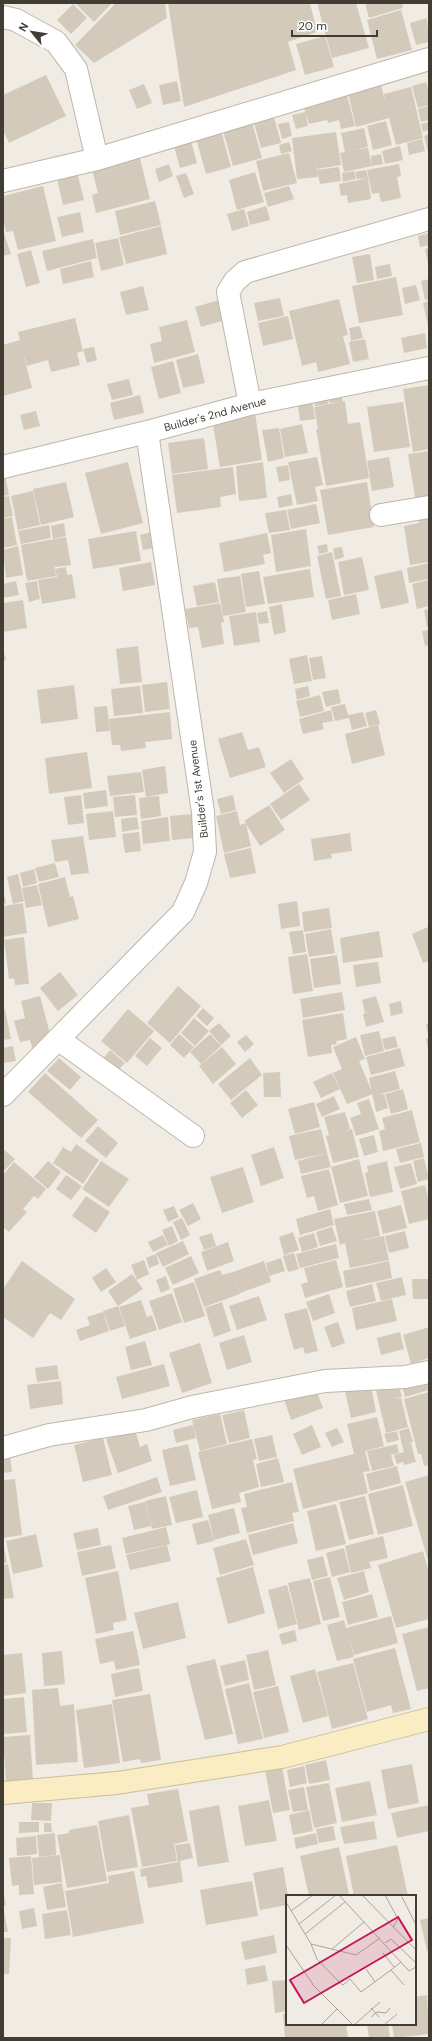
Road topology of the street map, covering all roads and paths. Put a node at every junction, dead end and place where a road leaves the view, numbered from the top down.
1 (3, 17) edge
2 (429, 59) edge
3 (97, 158) junction
4 (3, 181) edge
5 (429, 219) edge
6 (429, 368) edge
7 (250, 404) junction
8 (147, 432) junction
9 (3, 467) edge
10 (429, 507) edge
11 (381, 515) dead end
12 (58, 1039) junction
13 (3, 1095) edge
14 (193, 1136) dead end
15 (429, 1372) edge
16 (3, 1448) edge
17 (429, 1718) edge
18 (3, 1793) edge

1 - 3 street
2 - 3 street
3 - 4 street
5 - 7 street
6 - 7 street, Builder's 2nd Avenue
7 - 8 street, Builder's 2nd Avenue
8 - 9 street, Builder's 2nd Avenue
8 - 12 street, Builder's 1st Avenue
10 - 11 street
12 - 13 street, Builder's 1st Avenue
12 - 14 street
15 - 16 street
17 - 18 street

